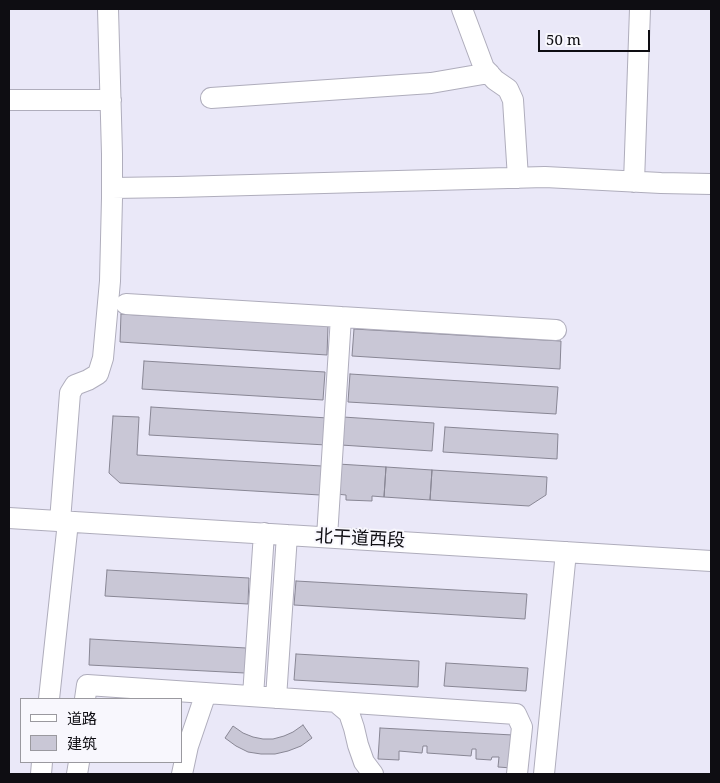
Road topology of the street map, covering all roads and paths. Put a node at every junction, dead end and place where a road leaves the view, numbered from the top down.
1 (108, 9) edge
2 (462, 9) edge
3 (640, 9) edge
4 (489, 73) junction
5 (211, 98) dead end
6 (9, 100) edge
7 (111, 100) junction
8 (518, 178) junction
9 (634, 182) junction
10 (711, 184) edge
11 (112, 188) junction
12 (126, 304) dead end
13 (341, 317) junction
14 (556, 330) dead end
15 (9, 518) edge
16 (64, 521) junction
17 (264, 533) junction
18 (287, 535) junction
19 (327, 537) junction
20 (566, 552) junction
21 (711, 561) edge
22 (206, 693) junction
23 (253, 696) junction
24 (49, 698) edge
25 (85, 698) edge
26 (276, 698) junction
27 (336, 702) junction
28 (182, 774) edge
29 (373, 774) edge
30 (517, 774) edge
31 (544, 774) edge

1 - 7 street
2 - 4 street
3 - 9 street
4 - 5 street
4 - 8 street
6 - 7 street
7 - 11 street
8 - 9 street
8 - 11 street
9 - 10 street
11 - 16 street
12 - 13 street
13 - 14 street
13 - 19 street
15 - 16 street, 北干道西段
16 - 17 street, 北干道西段
16 - 24 street
17 - 18 street, 北干道西段
17 - 23 street
18 - 19 street, 北干道西段
18 - 26 street
19 - 20 street, 北干道西段
20 - 21 street, 北干道西段
20 - 31 street
22 - 23 street
22 - 25 street
22 - 28 street
23 - 26 street
26 - 27 street
27 - 29 street
27 - 30 street

